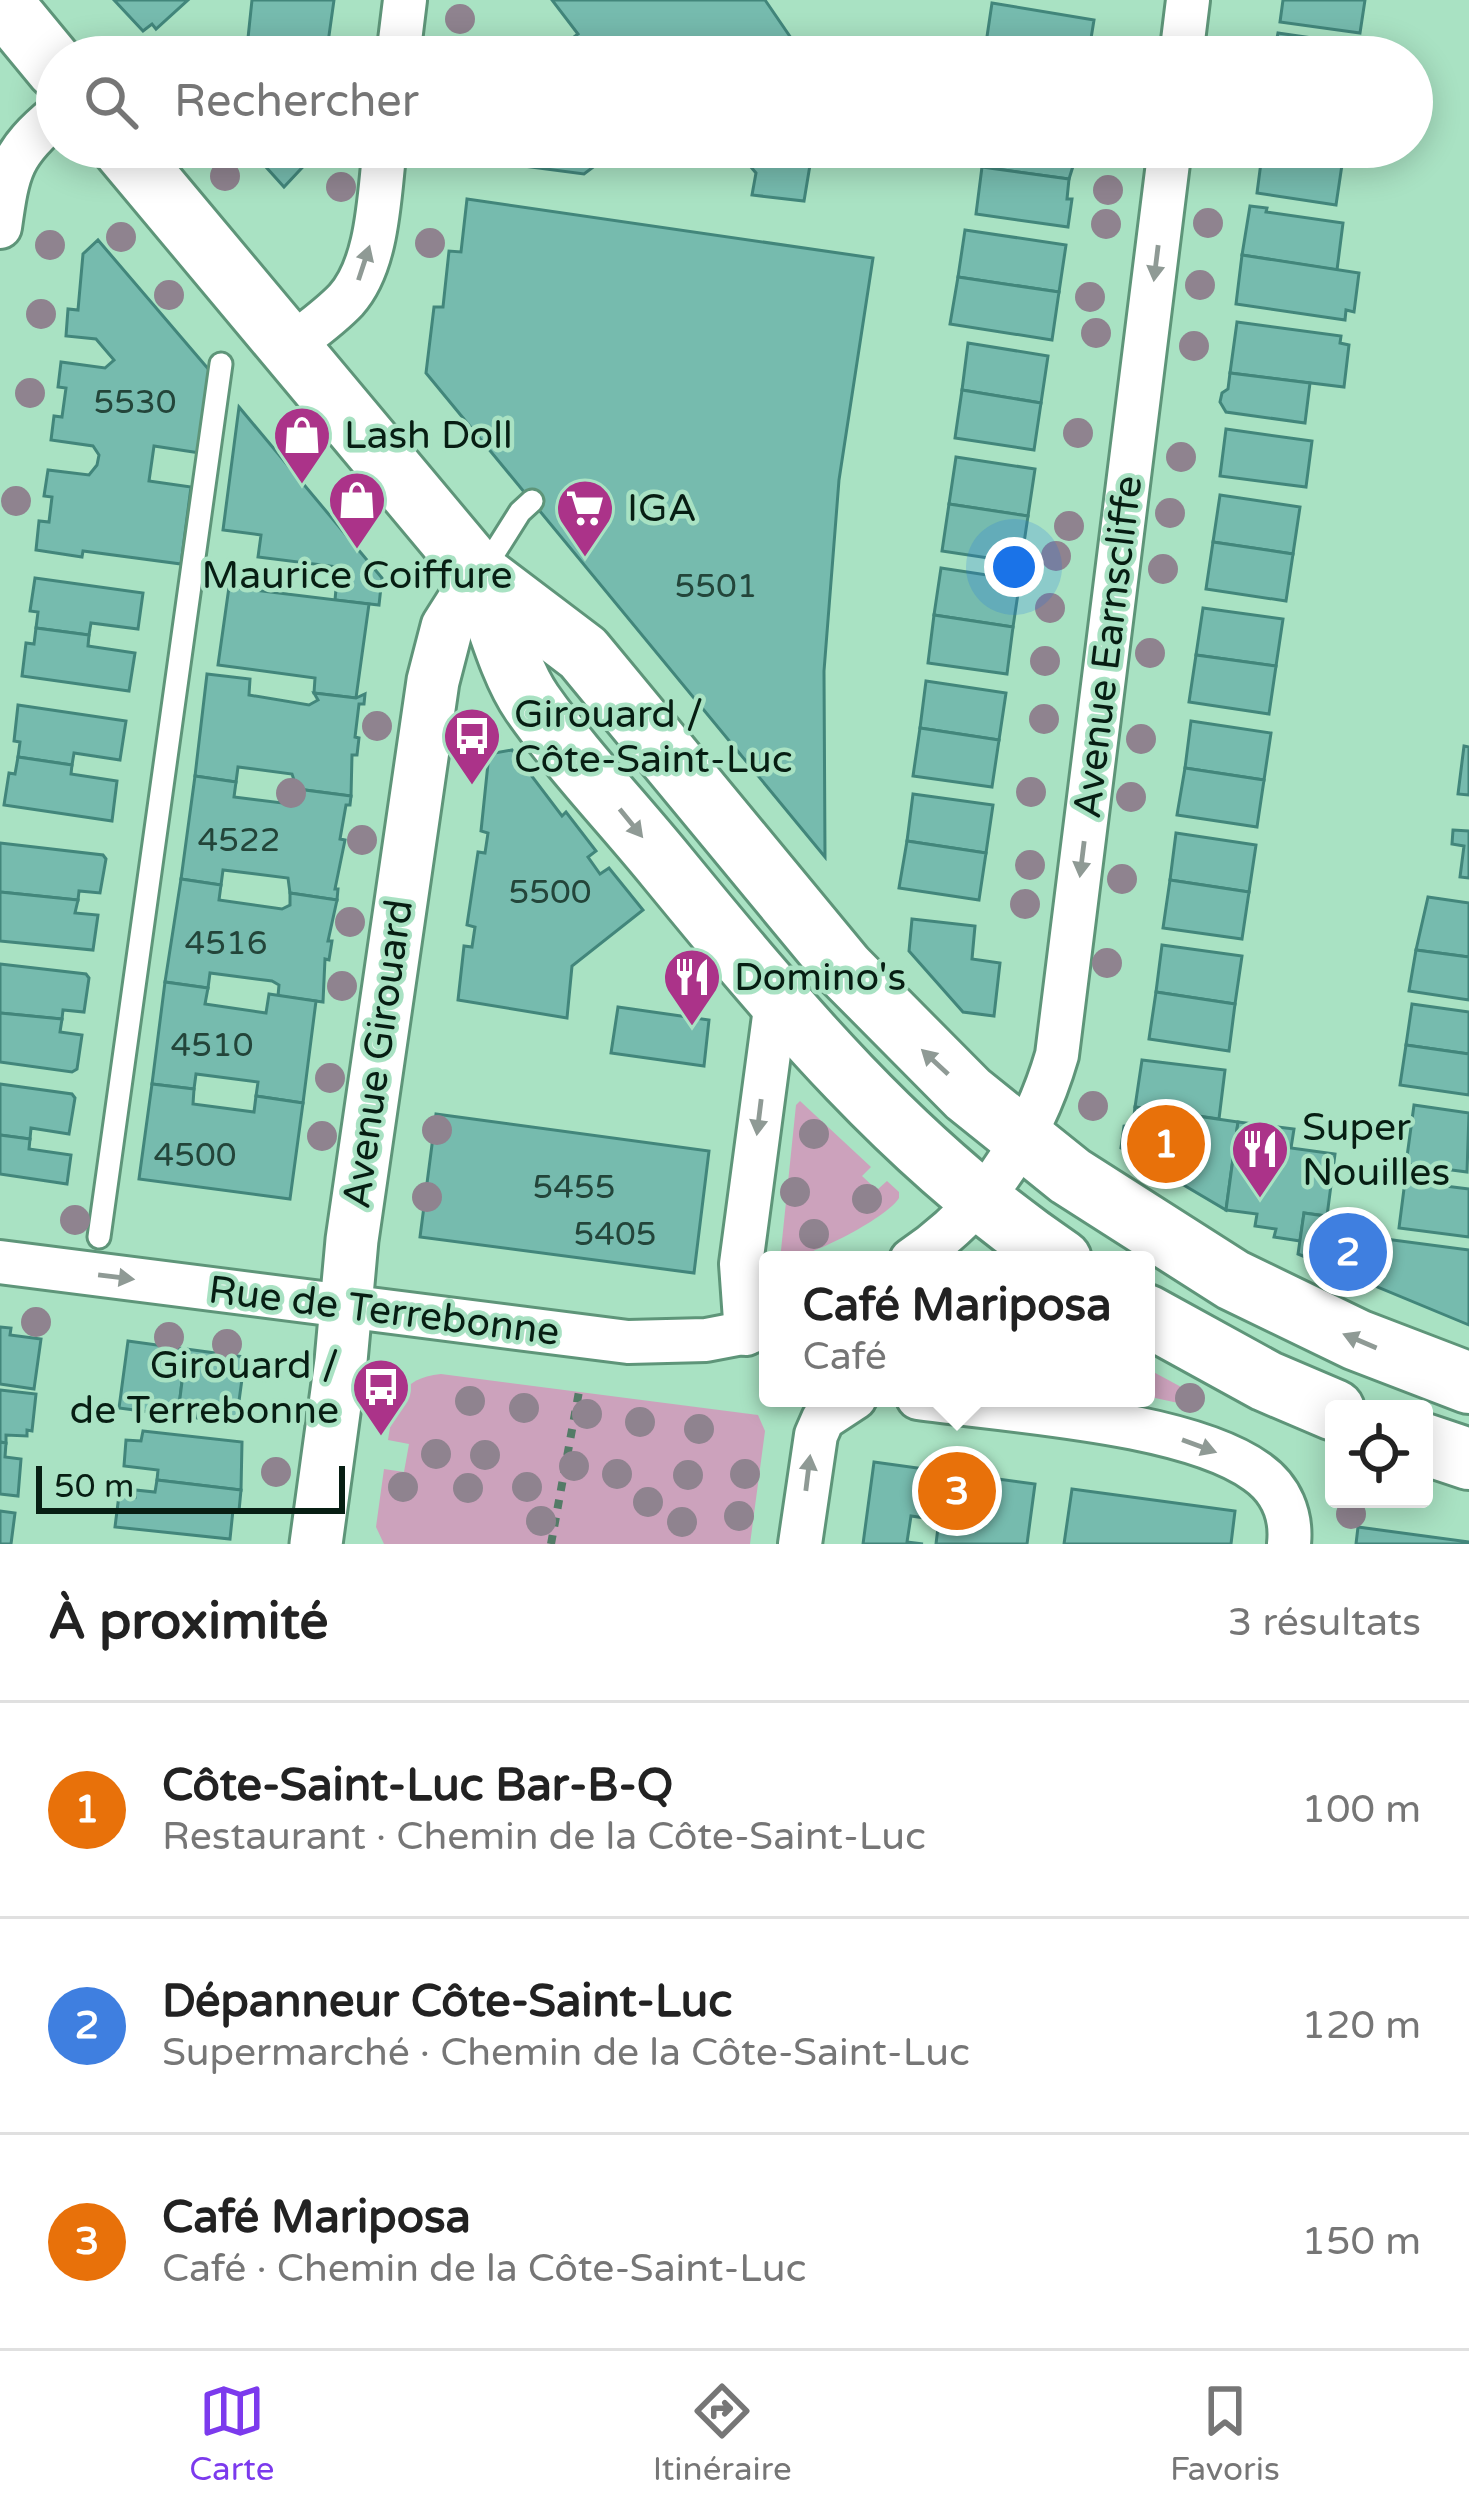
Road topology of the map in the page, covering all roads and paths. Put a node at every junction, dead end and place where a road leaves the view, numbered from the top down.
1 (0, 0) edge
2 (405, 0) edge
3 (1188, 0) edge
4 (401, 36) edge
5 (1184, 36) edge
6 (36, 44) edge
7 (36, 134) edge
8 (139, 168) edge
9 (383, 168) edge
10 (1167, 168) edge
11 (0, 227) edge
12 (288, 348) junction
13 (220, 364) dead end
14 (532, 501) dead end
15 (480, 575) junction
16 (776, 1001) junction
17 (1023, 1140) junction
18 (981, 1202) junction
19 (99, 1237) dead end
20 (922, 1251) edge
21 (1048, 1251) edge
22 (0, 1262) edge
23 (345, 1306) junction
24 (1155, 1320) edge
25 (757, 1331) edge
26 (1469, 1383) edge
27 (580, 1386) dead end
28 (1325, 1406) edge
29 (841, 1407) edge
30 (978, 1407) edge
31 (1433, 1447) edge
32 (1469, 1459) edge
33 (316, 1544) edge
34 (551, 1544) edge
35 (800, 1544) edge
36 (1289, 1544) edge

1 - 6 main road
2 - 4 street
3 - 5 street
7 - 11 street
8 - 12 main road
12 -> 9 street
10 -> 17 street, Avenue Earnscliffe
12 - 15 main road
13 - 19 lane
14 - 15 lane
15 -> 16 main road
17 -> 15 main road
15 - 23 street, Avenue Girouard
16 - 18 main road
16 -> 25 street
17 - 18 street
26 -> 17 main road
18 - 20 street
18 - 21 main road
22 -> 23 street, Rue de Terrebonne
23 - 25 street, Rue de Terrebonne
23 - 33 street, Avenue Girouard
24 - 28 main road
27 - 34 path
35 -> 29 street
30 -> 36 street
31 - 32 main road

